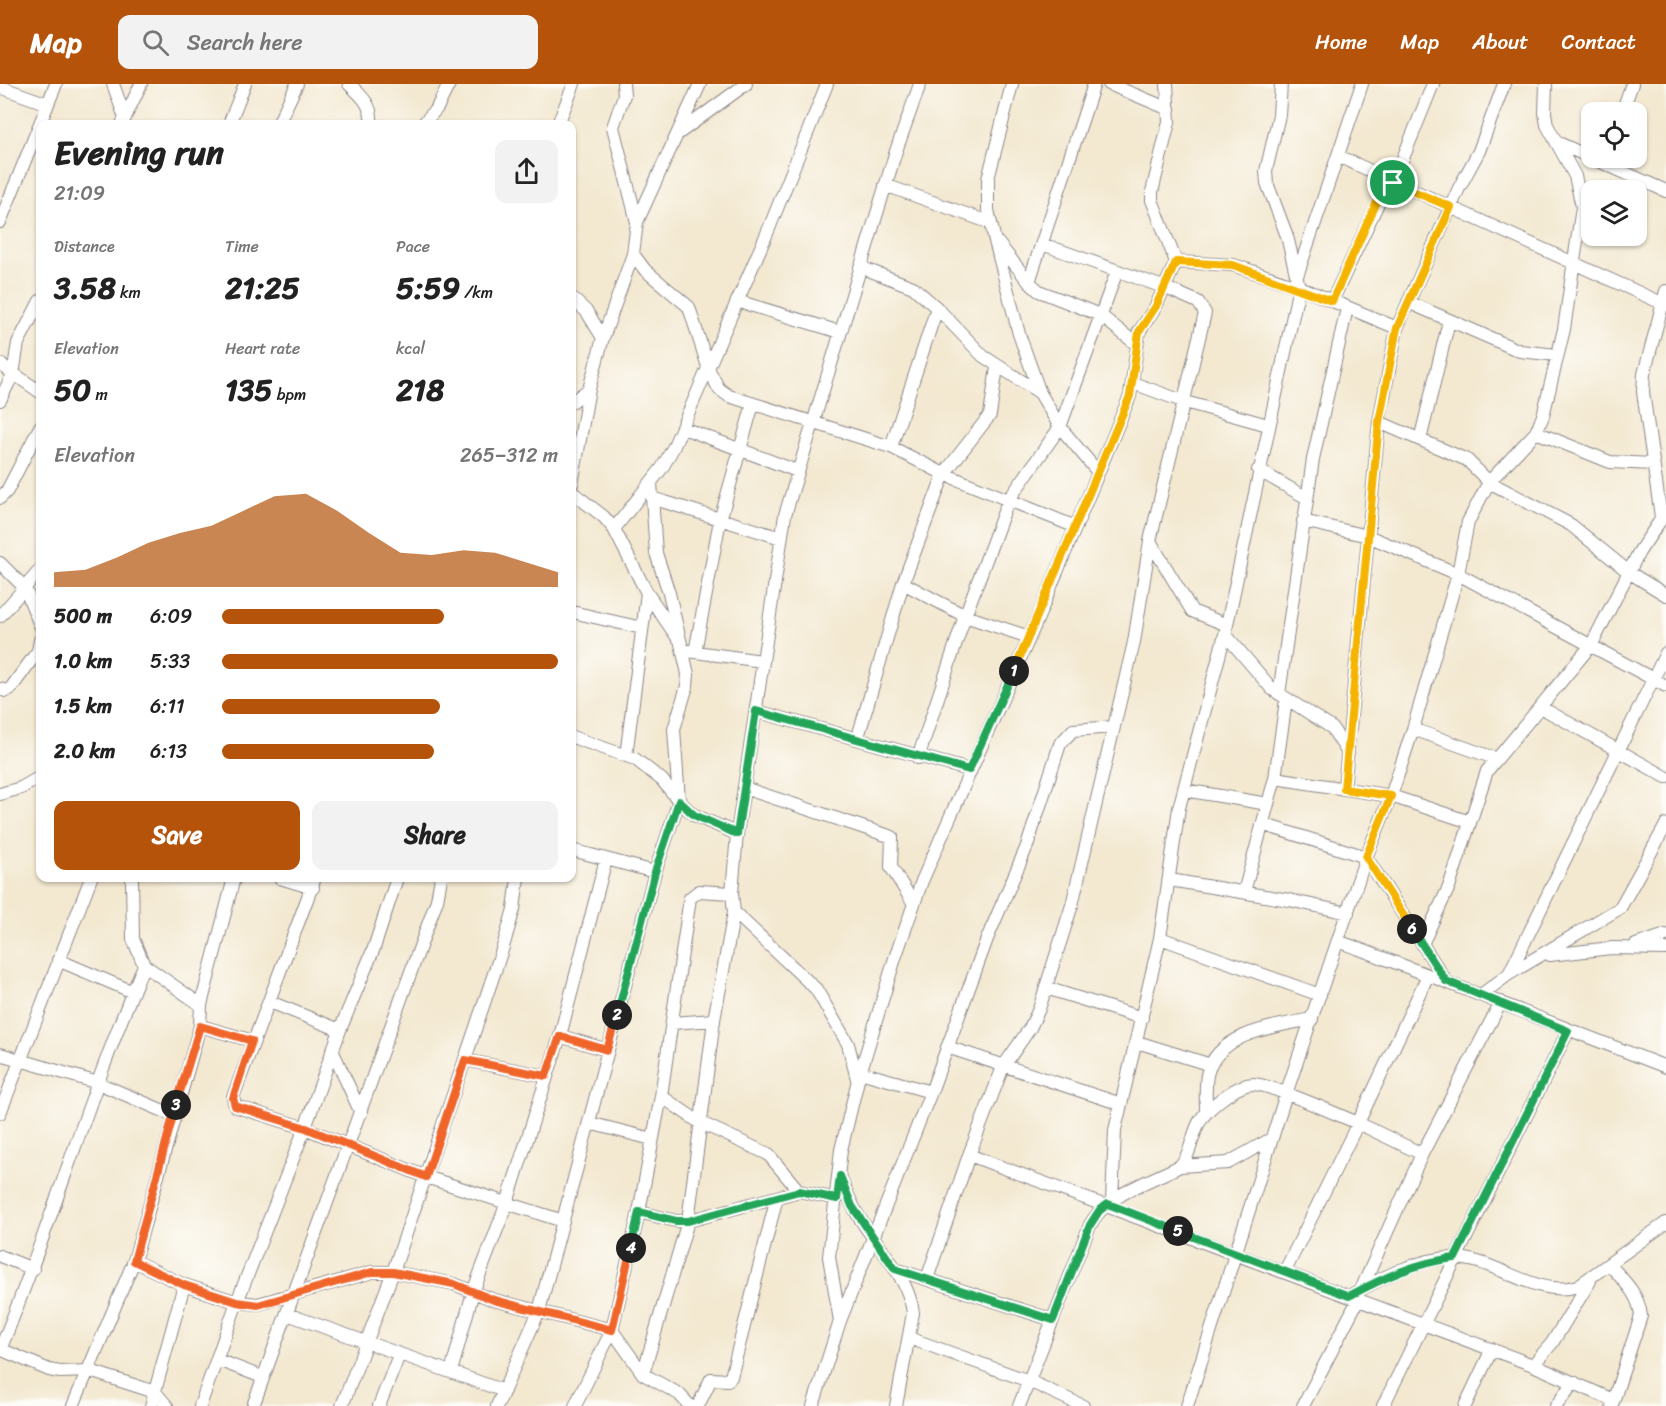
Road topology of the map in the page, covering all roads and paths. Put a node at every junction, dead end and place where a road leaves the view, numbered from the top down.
1 (56, 84) edge
2 (113, 84) edge
3 (141, 84) edge
4 (245, 84) edge
5 (297, 84) edge
6 (349, 84) edge
7 (449, 84) edge
8 (574, 84) edge
9 (623, 84) edge
10 (700, 84) edge
11 (746, 84) edge
12 (827, 84) edge
13 (920, 84) edge
14 (1012, 84) edge
15 (1094, 84) edge
16 (1109, 84) edge
17 (1167, 84) edge
18 (1281, 84) edge
19 (1362, 84) edge
20 (1433, 84) edge
21 (1504, 84) edge
22 (1546, 84) edge
23 (1632, 84) edge
24 (0, 87) edge
25 (1626, 102) edge
26 (48, 104) junction
27 (1169, 109) junction
28 (41, 120) edge
29 (123, 120) edge
30 (125, 120) edge
31 (231, 120) edge
32 (280, 120) edge
33 (371, 120) edge
34 (426, 120) edge
35 (560, 120) edge
36 (680, 133) junction
37 (36, 134) edge
38 (1556, 141) junction
39 (1581, 151) edge
40 (1338, 156) junction
41 (1618, 168) edge
42 (1391, 182) junction
43 (885, 185) junction
44 (1666, 191) edge
45 (1451, 207) junction
46 (0, 222) edge
47 (637, 222) junction
48 (991, 223) junction
49 (994, 237) junction
50 (1042, 244) junction
51 (633, 254) junction
52 (1176, 262) junction
53 (1574, 262) junction
54 (860, 267) junction
55 (1117, 271) junction
56 (1029, 282) junction
57 (1298, 282) junction
58 (1166, 288) junction
59 (1665, 300) edge
60 (737, 301) junction
61 (1332, 301) junction
62 (576, 302) edge
63 (1408, 302) junction
64 (937, 308) junction
65 (1347, 308) junction
66 (36, 309) edge
67 (1100, 315) junction
68 (1449, 321) junction
69 (1397, 328) junction
70 (840, 332) junction
71 (603, 338) junction
72 (1135, 343) junction
73 (1557, 355) junction
74 (0, 364) edge
75 (996, 367) junction
76 (709, 370) junction
77 (14, 374) junction
78 (1133, 383) junction
79 (36, 389) edge
80 (589, 389) junction
81 (1040, 393) junction
82 (576, 399) edge
83 (0, 400) edge
84 (1185, 402) junction
85 (753, 404) junction
86 (813, 421) junction
87 (1379, 422) junction
88 (1268, 425) junction
89 (1060, 427) junction
90 (682, 428) junction
91 (1536, 432) junction
92 (36, 435) edge
93 (1420, 440) junction
94 (891, 447) junction
95 (738, 449) junction
96 (576, 462) edge
97 (1653, 464) junction
98 (1258, 470) junction
99 (797, 471) junction
100 (1097, 471) junction
101 (944, 474) junction
102 (1489, 482) junction
103 (651, 483) junction
104 (576, 495) edge
105 (0, 498) edge
106 (652, 498) junction
107 (1307, 498) junction
108 (1008, 501) junction
109 (1664, 514) edge
110 (720, 520) junction
111 (1303, 521) junction
112 (1076, 526) junction
113 (614, 529) junction
114 (1368, 536) junction
115 (781, 538) junction
116 (1150, 541) junction
117 (0, 563) edge
118 (1630, 573) junction
119 (36, 574) edge
120 (1458, 574) junction
121 (903, 583) junction
122 (24, 588) junction
123 (646, 593) junction
124 (1666, 595) edge
125 (576, 613) edge
126 (0, 616) edge
127 (36, 616) edge
128 (965, 616) junction
129 (642, 628) junction
130 (1226, 630) junction
131 (1029, 638) junction
132 (1592, 644) junction
133 (686, 648) junction
134 (1666, 653) edge
135 (36, 654) edge
136 (762, 661) junction
137 (1653, 680) junction
138 (1666, 686) edge
139 (0, 688) edge
140 (1282, 697) junction
141 (1542, 708) junction
142 (756, 711) junction
143 (1114, 727) junction
144 (1413, 729) junction
145 (858, 737) junction
146 (576, 738) edge
147 (1618, 751) junction
148 (1348, 754) junction
149 (626, 756) junction
150 (918, 758) junction
151 (1497, 759) junction
152 (969, 770) junction
153 (1666, 777) edge
154 (1275, 778) junction
155 (36, 779) edge
156 (744, 788) junction
157 (1344, 789) junction
158 (1184, 790) junction
159 (2, 795) edge
160 (1391, 796) junction
161 (679, 801) junction
162 (1268, 804) junction
163 (1470, 822) junction
164 (1262, 824) junction
165 (1666, 825) edge
166 (737, 834) junction
167 (576, 851) edge
168 (1366, 857) junction
169 (606, 859) junction
170 (655, 872) junction
171 (1170, 880) junction
172 (89, 882) edge
173 (132, 882) edge
174 (233, 882) edge
175 (397, 882) edge
176 (440, 882) edge
177 (517, 882) edge
178 (314, 883) edge
179 (1244, 892) junction
180 (732, 893) junction
181 (914, 904) junction
182 (734, 912) junction
183 (1348, 914) junction
184 (1666, 935) edge
185 (1160, 938) junction
186 (1338, 941) junction
187 (1422, 942) junction
188 (1626, 948) junction
189 (1666, 949) edge
190 (1543, 956) junction
191 (58, 960) junction
192 (144, 965) junction
193 (1509, 974) junction
194 (1428, 975) junction
195 (1446, 981) junction
196 (1046, 988) junction
197 (133, 992) junction
198 (1320, 995) junction
199 (1482, 995) junction
200 (270, 1002) junction
201 (1500, 1002) junction
202 (201, 1005) junction
203 (1142, 1018) junction
204 (1312, 1019) junction
205 (714, 1020) junction
206 (672, 1023) junction
207 (200, 1026) junction
208 (340, 1030) junction
209 (1568, 1031) junction
210 (560, 1036) junction
211 (252, 1041) junction
212 (1137, 1042) junction
213 (947, 1047) junction
214 (332, 1050) junction
215 (607, 1050) junction
216 (0, 1054) edge
217 (20, 1060) junction
218 (465, 1060) junction
219 (1211, 1065) junction
220 (1004, 1066) junction
221 (1666, 1066) edge
222 (546, 1076) junction
223 (859, 1076) junction
224 (98, 1083) junction
225 (931, 1092) junction
226 (1286, 1094) junction
227 (661, 1096) junction
228 (1121, 1104) junction
229 (0, 1113) edge
230 (361, 1113) junction
231 (1206, 1113) junction
232 (173, 1115) junction
233 (699, 1122) junction
234 (589, 1123) junction
235 (1358, 1123) junction
236 (306, 1128) junction
237 (652, 1139) junction
238 (1271, 1139) junction
239 (349, 1146) junction
240 (1422, 1154) junction
241 (969, 1155) junction
242 (1179, 1166) junction
243 (840, 1176) junction
244 (426, 1177) junction
245 (799, 1191) junction
246 (777, 1197) junction
247 (837, 1199) junction
248 (507, 1203) junction
249 (1110, 1203) junction
250 (639, 1212) junction
251 (563, 1221) junction
252 (688, 1221) junction
253 (1666, 1223) edge
254 (873, 1237) junction
255 (1235, 1252) junction
256 (0, 1256) edge
257 (1455, 1258) junction
258 (134, 1261) junction
259 (1609, 1264) junction
260 (33, 1269) junction
261 (895, 1269) junction
262 (1285, 1271) junction
263 (393, 1272) junction
264 (1594, 1275) junction
265 (927, 1279) junction
266 (184, 1285) junction
267 (473, 1292) junction
268 (295, 1293) junction
269 (1356, 1295) junction
270 (237, 1302) junction
271 (539, 1311) junction
272 (287, 1314) junction
273 (1053, 1320) junction
274 (840, 1321) junction
275 (1425, 1326) junction
276 (612, 1330) junction
277 (909, 1338) junction
278 (365, 1343) junction
279 (0, 1349) edge
280 (1492, 1349) junction
281 (399, 1354) junction
282 (218, 1360) junction
283 (1533, 1365) junction
284 (90, 1371) junction
285 (451, 1372) junction
286 (643, 1374) junction
287 (262, 1377) junction
288 (1029, 1381) junction
289 (1574, 1382) junction
290 (504, 1390) junction
291 (155, 1392) junction
292 (1612, 1403) edge
293 (257, 1405) edge
294 (74, 1406) edge
295 (151, 1406) edge
296 (167, 1406) edge
297 (200, 1406) edge
298 (342, 1406) edge
299 (379, 1406) edge
300 (498, 1406) edge
301 (575, 1406) edge
302 (690, 1406) edge
303 (698, 1406) edge
304 (813, 1406) edge
305 (896, 1406) edge
306 (1019, 1406) edge
307 (1083, 1406) edge
308 (1187, 1406) edge
309 (1303, 1406) edge
310 (1383, 1406) edge
311 (1465, 1406) edge
312 (1556, 1406) edge

1 - 26 street
2 - 29 street
3 - 30 street
4 - 31 street
5 - 32 street
6 - 33 street
7 - 34 street
8 - 35 street
9 - 47 street
10 - 36 street
11 - 36 street
12 - 60 street
13 - 43 street
14 - 48 street
15 - 50 street
16 - 27 street
17 - 27 street
18 - 57 street
19 - 40 street
20 - 42 street
21 - 45 street
22 - 38 street
23 - 25 street
24 - 26 street
26 - 28 street
27 - 52 street
36 - 47 street
37 - 46 street
38 - 39 street
38 - 53 street
40 - 42 street
40 - 57 street
41 - 44 street
42 - 45 street
42 - 61 street
43 - 48 street
43 - 54 street
45 - 53 street
45 - 63 street
47 - 51 street
48 - 49 street
49 - 56 street
49 - 81 street
50 - 55 street
50 - 56 street
51 - 71 street
51 - 76 street
52 - 57 street
52 - 58 street
53 - 59 street
53 - 73 street
54 - 64 street
54 - 70 street
55 - 58 street
55 - 67 street
56 - 67 street
57 - 61 street
57 - 88 street
58 - 72 street
58 - 84 street
59 - 97 street
60 - 70 street
60 - 76 street
61 - 65 street
62 - 71 street
63 - 68 street
63 - 69 street
64 - 75 street
64 - 94 street
65 - 69 street
65 - 107 street
66 - 77 street
67 - 72 street
67 - 89 street
68 - 73 street
68 - 93 street
69 - 87 street
70 - 86 street
71 - 80 street
72 - 78 street
73 - 91 street
74 - 77 street
75 - 81 street
75 - 101 street
76 - 85 street
76 - 90 street
77 - 79 street
77 - 83 street
78 - 84 street
78 - 100 street
80 - 82 street
80 - 96 street
81 - 89 street
84 - 88 street
84 - 116 street
85 - 86 street
85 - 95 street
86 - 94 street
86 - 99 street
87 - 93 street
87 - 114 street
88 - 98 street
89 - 100 street
89 - 108 street
90 - 95 street
90 - 103 street
91 - 97 street
91 - 102 street
92 - 105 street
93 - 102 street
94 - 101 street
95 - 99 street
95 - 110 street
97 - 109 street
98 - 107 street
98 - 130 street
99 - 115 street
100 - 112 street
101 - 108 street
101 - 121 street
102 - 118 street
102 - 120 street
103 - 106 street
103 - 113 street
104 - 113 street
106 - 110 street
106 - 133 street
107 - 111 street
108 - 112 street
108 - 128 street
109 - 118 street
110 - 115 street
110 - 133 street
111 - 114 street
111 - 140 street
112 - 131 street
113 - 123 street
114 - 120 street
114 - 148 street
115 - 136 street
116 - 130 street
116 - 143 street
117 - 122 street
118 - 124 street
118 - 132 street
119 - 122 street
120 - 132 street
120 - 144 street
121 - 128 street
121 - 145 street
122 - 126 street
122 - 127 street
123 - 129 street
123 - 133 street
125 - 129 street
128 - 131 street
128 - 150 street
129 - 149 street
130 - 140 street
130 - 158 street
131 - 152 street
132 - 137 street
132 - 141 street
133 - 136 street
133 - 161 street
134 - 137 street
135 - 139 street
136 - 142 street
137 - 138 street
137 - 147 street
140 - 148 street
140 - 154 street
141 - 147 street
141 - 151 street
142 - 145 street
142 - 156 street
143 - 196 street
143 - 213 street
144 - 151 street
144 - 160 street
145 - 150 street
146 - 149 street
147 - 153 street
147 - 193 street
148 - 157 street
149 - 161 street
150 - 152 street
151 - 163 street
152 - 181 street
154 - 157 street
154 - 162 street
155 - 159 street
156 - 166 street
156 - 181 street
157 - 160 street
158 - 162 street
158 - 171 street
160 - 163 street
160 - 168 street
161 - 166 street
161 - 170 street
162 - 164 street
163 - 187 street
164 - 168 street
164 - 179 street
165 - 190 street
166 - 180 street
167 - 169 street
168 - 183 street
168 - 187 street
169 - 170 street
169 - 210 street
170 - 215 street
171 - 179 street
171 - 185 street
172 - 191 street
173 - 192 street
174 - 202 street
175 - 208 street
176 - 230 street
177 - 218 street
178 - 200 street
179 - 183 street
180 - 182 street
180 - 206 street
181 - 223 street
182 - 205 street
182 - 223 street
183 - 186 street
184 - 188 street
185 - 198 street
185 - 203 street
186 - 194 street
186 - 198 street
187 - 195 street
188 - 189 street
188 - 190 street
190 - 193 street
191 - 197 street
191 - 217 street
192 - 197 street
192 - 202 street
193 - 199 street
194 - 195 street
194 - 235 street
195 - 199 street
196 - 203 street
196 - 220 street
197 - 224 street
198 - 204 street
199 - 201 street
200 - 208 street
200 - 211 street
201 - 209 street
201 - 240 street
202 - 207 street
203 - 212 street
204 - 219 street
204 - 226 street
205 - 206 street
205 - 233 street
206 - 227 street
207 - 211 street
207 - 232 street
208 - 214 street
209 - 221 street
209 - 257 street
210 - 215 street
210 - 222 street
211 - 236 street
212 - 219 street
212 - 228 street
213 - 220 street
213 - 225 street
214 - 230 street
214 - 236 street
215 - 234 street
216 - 217 street
217 - 224 street
217 - 229 street
218 - 222 street
218 - 244 street
219 - 231 street
220 - 228 street
220 - 241 street
222 - 248 street
223 - 225 street
223 - 243 street
224 - 232 street
224 - 260 street
225 - 254 street
226 - 231 street
226 - 235 street
226 - 238 street
227 - 233 street
227 - 237 street
228 - 249 street
230 - 239 street
231 - 242 street
232 - 258 street
233 - 245 street
233 - 252 street
234 - 237 street
234 - 251 street
235 - 240 street
235 - 262 street
236 - 239 street
236 - 270 street
237 - 250 street
238 - 242 street
238 - 255 street
239 - 244 street
239 - 268 street
240 - 269 street
241 - 249 street
241 - 265 street
242 - 249 street
243 - 247 street
243 - 254 street
244 - 248 street
244 - 263 street
245 - 246 street
245 - 247 street
246 - 252 street
246 - 303 street
247 - 274 street
248 - 251 street
248 - 267 street
249 - 255 street
249 - 273 street
250 - 252 street
250 - 276 street
251 - 271 street
252 - 286 street
253 - 259 street
254 - 261 street
254 - 274 street
255 - 262 street
255 - 308 street
256 - 260 street
257 - 264 street
257 - 269 street
257 - 275 street
258 - 266 street
258 - 284 street
259 - 264 street
259 - 292 street
260 - 279 street
261 - 265 street
261 - 277 street
262 - 269 street
263 - 267 street
263 - 268 street
263 - 278 street
264 - 283 street
265 - 273 street
266 - 270 street
266 - 291 street
267 - 271 street
267 - 285 street
268 - 270 street
268 - 272 street
269 - 275 street
269 - 309 street
270 - 282 street
271 - 276 street
271 - 290 street
272 - 278 street
272 - 287 street
273 - 288 street
274 - 304 street
275 - 280 street
275 - 310 street
276 - 286 street
276 - 301 street
277 - 288 street
277 - 305 street
278 - 281 street
278 - 298 street
279 - 284 street
280 - 283 street
280 - 311 street
281 - 285 street
281 - 299 street
282 - 287 street
282 - 297 street
283 - 289 street
284 - 291 street
284 - 294 street
285 - 290 street
286 - 302 street
287 - 293 street
288 - 306 street
288 - 307 street
289 - 292 street
289 - 312 street
290 - 300 street
291 - 295 street
291 - 296 street

